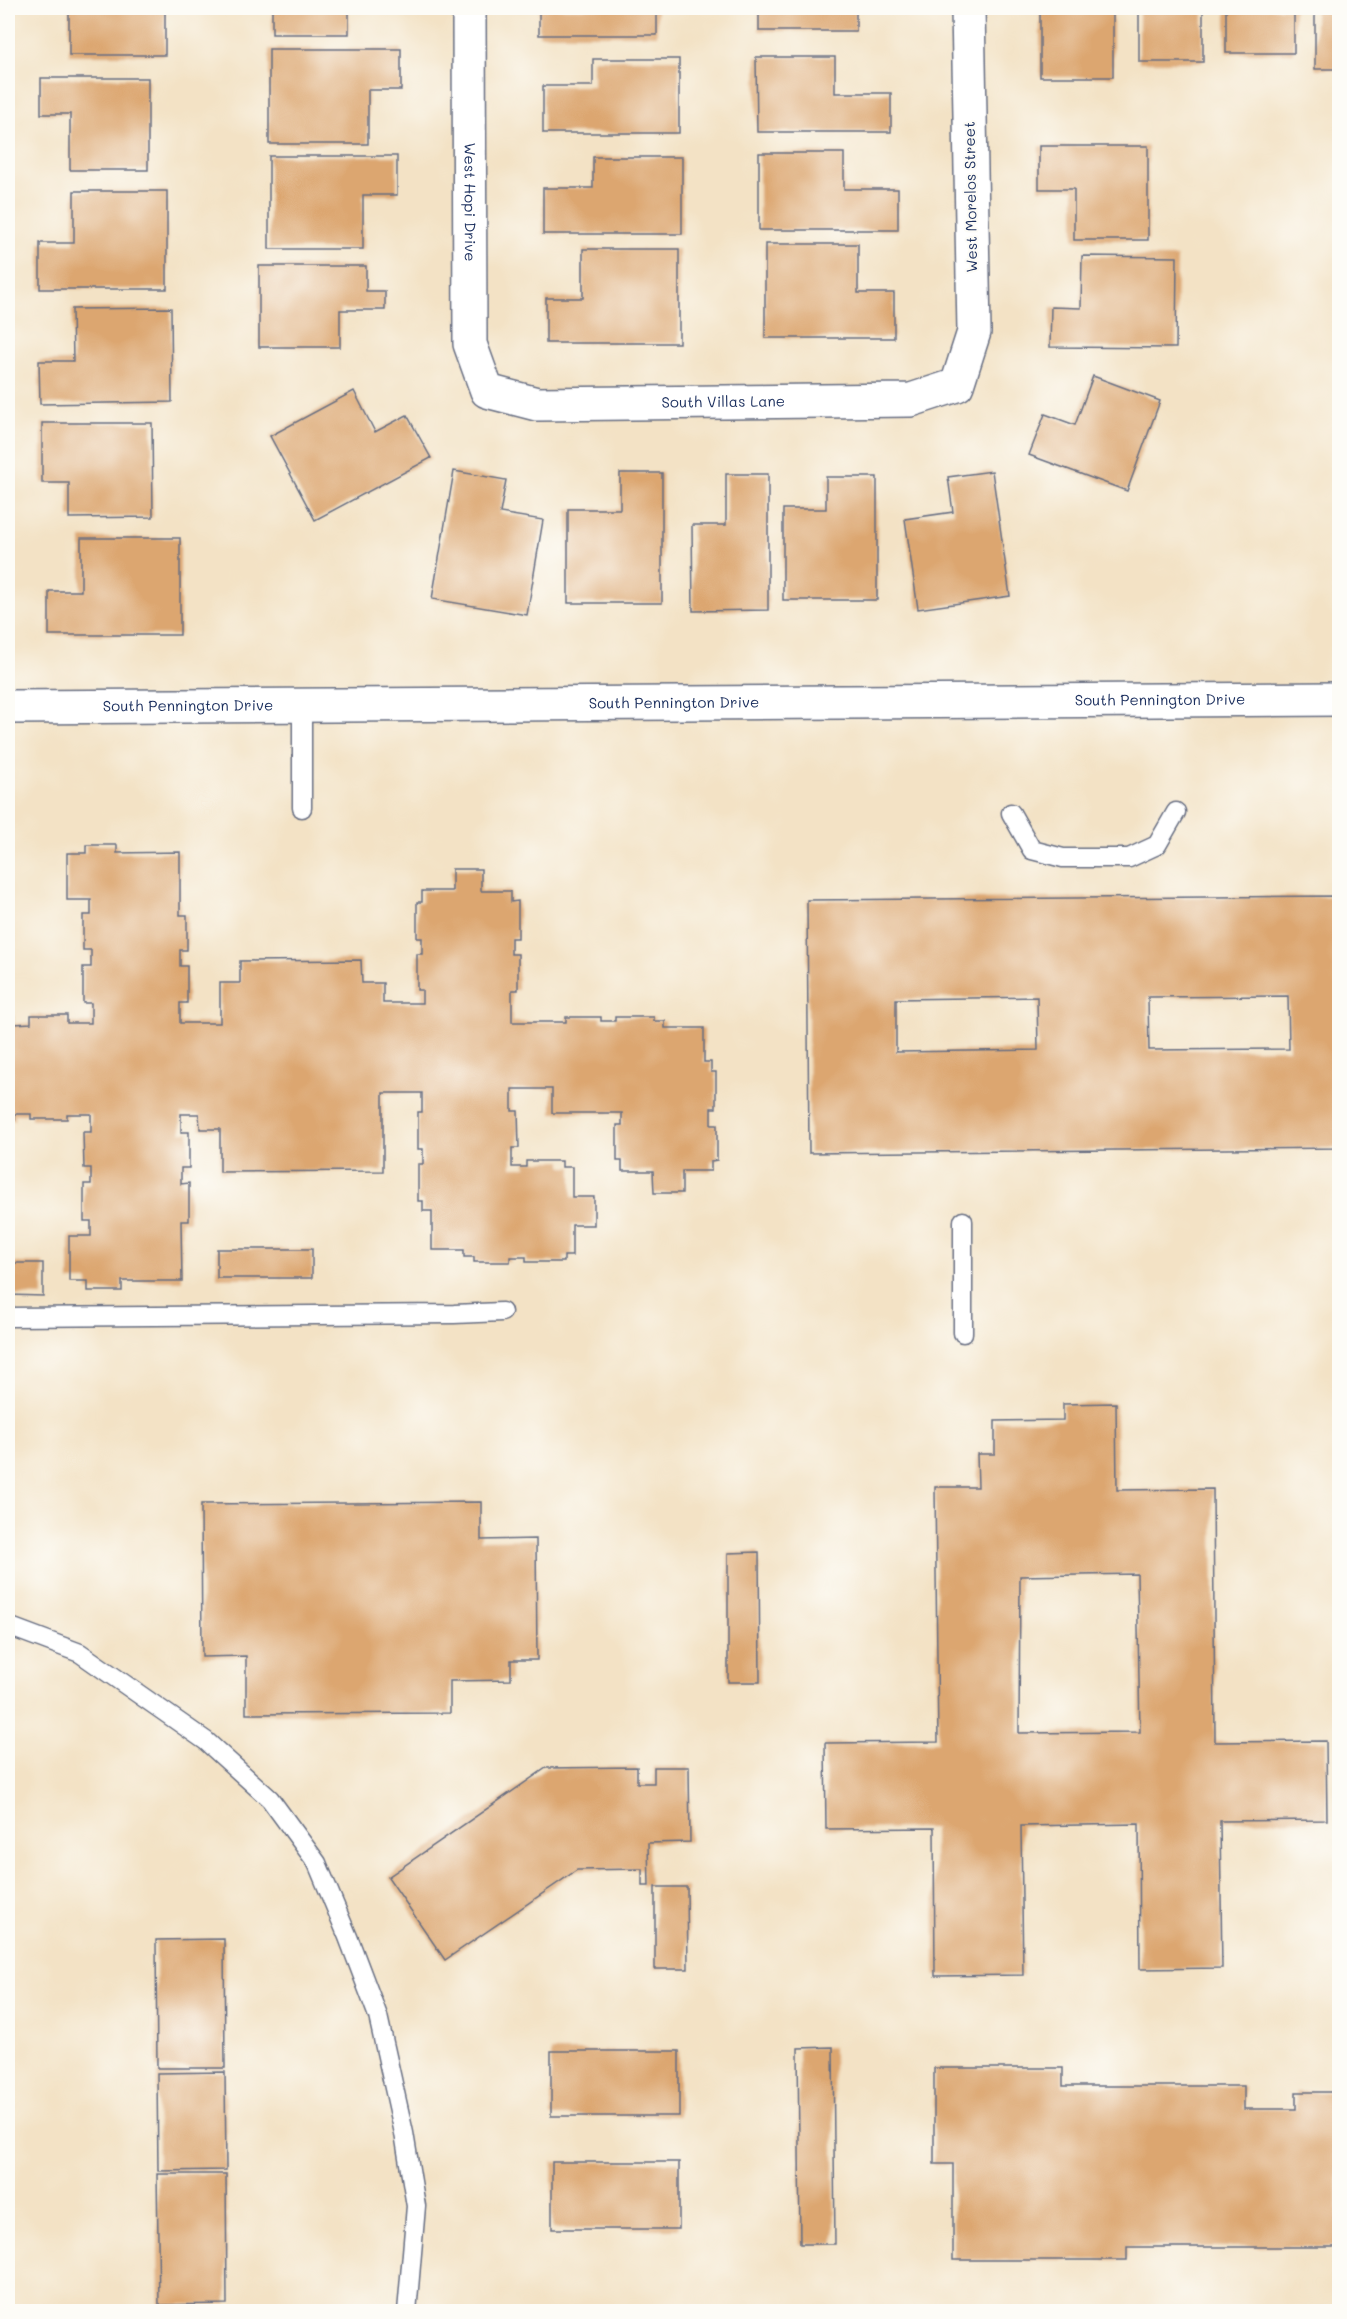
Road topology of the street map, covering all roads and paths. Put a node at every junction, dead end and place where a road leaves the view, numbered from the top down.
1 (469, 8) edge
2 (969, 8) edge
3 (957, 385) joint
4 (487, 391) joint
5 (1340, 699) edge
6 (302, 705) junction
7 (8, 707) edge
8 (302, 808) dead end
9 (1176, 812) dead end
10 (1011, 813) dead end
11 (963, 1221) dead end
12 (502, 1312) dead end
13 (8, 1317) edge
14 (963, 1333) dead end
15 (8, 1626) edge
16 (407, 2312) edge

1 - 4 street, West Hopi Drive
2 - 3 street, West Morelos Street
3 - 4 street, South Villas Lane
5 - 6 street, South Pennington Drive
6 - 7 street, South Pennington Drive
6 - 8 lane
9 - 10 lane
11 - 14 lane
12 - 13 lane
15 - 16 lane

